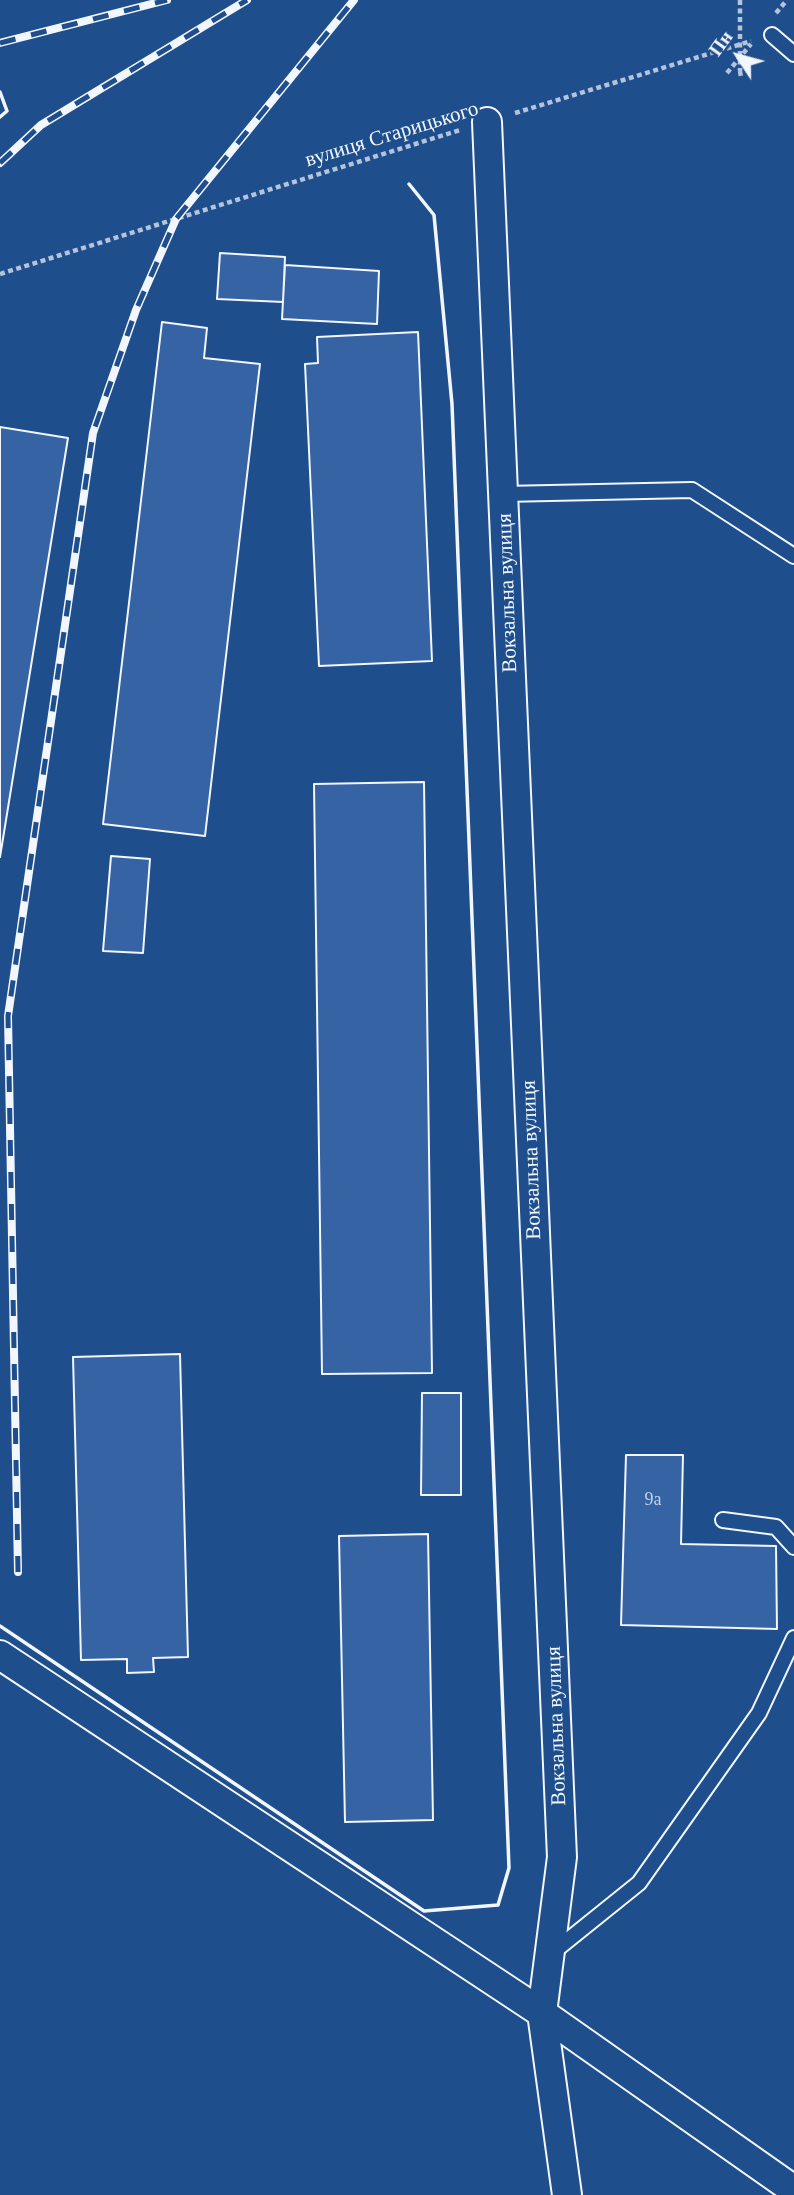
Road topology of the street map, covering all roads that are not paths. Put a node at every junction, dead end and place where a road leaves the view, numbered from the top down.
1 (772, 35) road end
2 (794, 54) edge
3 (487, 122) road end
4 (503, 494) junction
5 (794, 556) edge
6 (723, 1520) dead end
7 (794, 1547) edge
8 (794, 1638) edge
9 (0, 1655) edge
10 (550, 1954) junction
11 (542, 2013) junction
12 (794, 2190) edge
13 (567, 2195) edge

1 - 2 lane
3 - 4 street, Вокзальна вулиця
4 - 5 lane
4 - 10 street, Вокзальна вулиця
6 - 7 lane
8 - 10 lane
9 - 11 street
10 - 11 street, Вокзальна вулиця
11 - 12 street
11 - 13 street, Вокзальна вулиця

